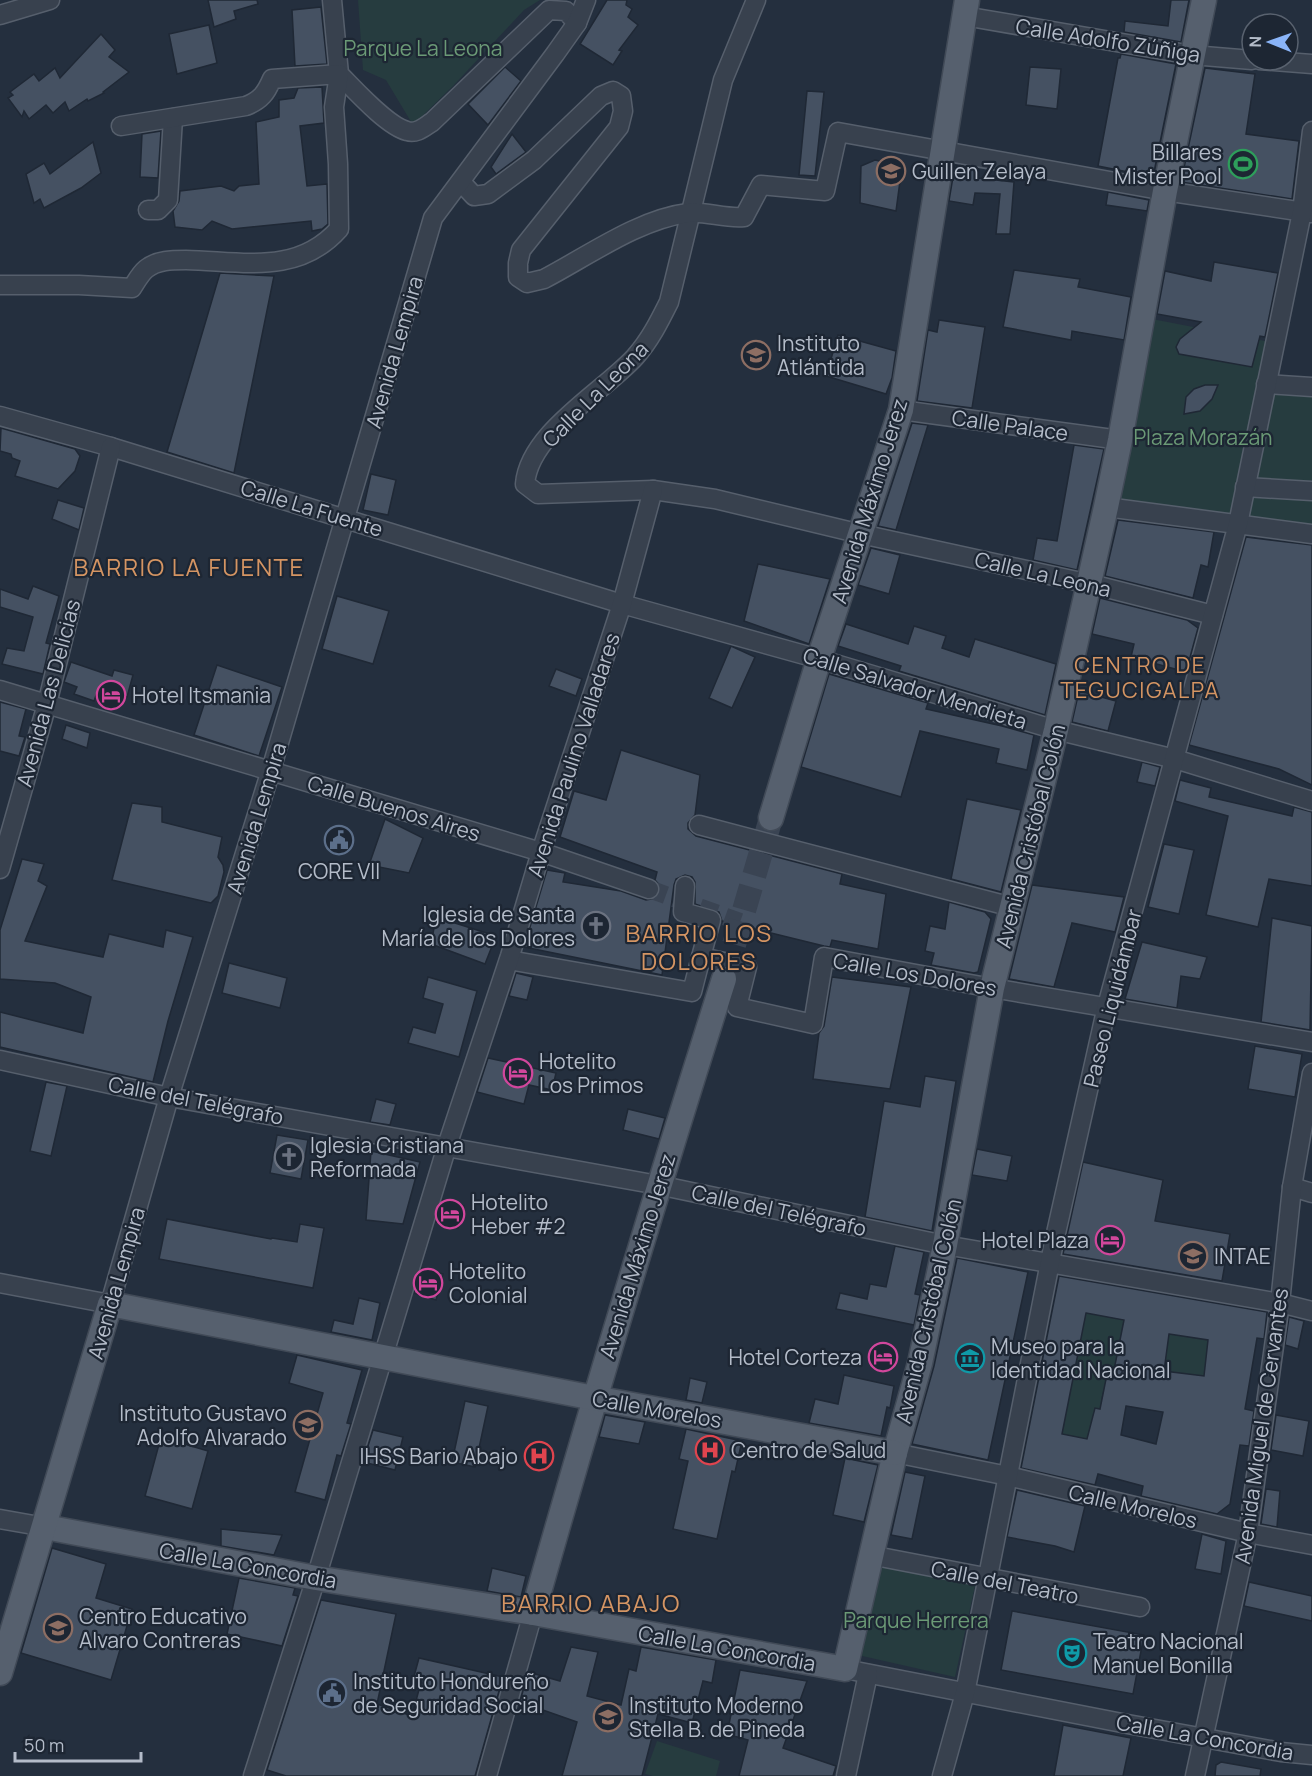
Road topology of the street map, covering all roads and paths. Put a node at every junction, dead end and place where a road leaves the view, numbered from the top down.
1 (50, 0) edge
2 (332, 0) edge
3 (586, 0) edge
4 (756, 0) edge
5 (1204, 0) edge
6 (965, 8) edge
7 (0, 15) edge
8 (577, 23) junction
9 (1192, 55) junction
10 (1240, 59) edge
11 (339, 74) junction
12 (172, 118) junction
13 (120, 126) dead end
14 (1312, 131) edge
15 (942, 150) junction
16 (461, 182) junction
17 (1166, 191) junction
18 (148, 210) dead end
19 (1307, 212) edge
20 (690, 213) junction
21 (0, 285) edge
22 (1266, 384) junction
23 (1312, 387) edge
24 (901, 410) junction
25 (0, 416) edge
26 (1120, 440) junction
27 (111, 447) junction
28 (1245, 487) junction
29 (653, 490) junction
30 (1312, 491) edge
31 (1106, 507) junction
32 (345, 518) junction
33 (1238, 525) junction
34 (861, 534) junction
35 (1312, 534) edge
36 (1089, 584) junction
37 (622, 604) junction
38 (1213, 615) junction
39 (819, 659) junction
40 (0, 690) edge
41 (47, 704) junction
42 (1056, 730) junction
43 (1175, 759) junction
44 (271, 770) junction
45 (1312, 801) edge
46 (771, 818) tunnel mouth
47 (699, 825) dead end
48 (6, 826) edge
49 (540, 852) junction
50 (0, 869) edge
51 (685, 886) dead end
52 (650, 889) tunnel mouth
53 (1012, 907) junction
54 (701, 957) junction
55 (509, 960) junction
56 (724, 979) tunnel mouth
57 (992, 988) junction
58 (1107, 1006) junction
59 (1312, 1042) edge
60 (0, 1060) edge
61 (1312, 1073) edge
62 (169, 1097) junction
63 (447, 1146) junction
64 (658, 1185) junction
65 (1292, 1187) junction
66 (1312, 1193) edge
67 (945, 1245) junction
68 (1050, 1264) junction
69 (0, 1283) edge
70 (1280, 1303) junction
71 (110, 1304) junction
72 (1312, 1311) edge
73 (382, 1355) junction
74 (594, 1398) junction
75 (895, 1453) junction
76 (1008, 1476) junction
77 (0, 1519) edge
78 (45, 1527) junction
79 (1248, 1533) junction
80 (1312, 1545) edge
81 (870, 1555) junction
82 (316, 1578) junction
83 (986, 1579) junction
84 (1140, 1607) dead end
85 (533, 1613) junction
86 (856, 1672) junction
87 (0, 1673) edge
88 (965, 1693) junction
89 (1203, 1738) junction
90 (1312, 1755) edge
91 (253, 1776) edge
92 (487, 1776) edge
93 (846, 1776) edge
94 (942, 1776) edge
95 (1195, 1776) edge

1 - 7 street
2 - 11 street
3 - 8 street, Avenida Lempira
4 - 20 street
5 - 9 main road, Avenida Cristóbal Colón
6 - 9 street, Calle Adolfo Zúñiga
6 - 15 main road, Avenida Máximo Jerez
8 - 11 street
8 - 16 street, Avenida Lempira
9 - 10 street, Calle Adolfo Zúñiga
9 - 17 main road, Avenida Cristóbal Colón
11 - 12 street
11 - 21 street
12 - 13 street
12 - 18 street
14 - 19 street, Paseo Liquidámbar
15 - 17 street
15 - 20 street
15 - 24 main road, Avenida Máximo Jerez
16 - 20 street
16 - 32 street, Avenida Lempira
17 - 19 street
17 - 26 main road, Avenida Cristóbal Colón
19 - 22 street, Paseo Liquidámbar
20 - 29 street, Calle La Leona
22 - 23 street
22 - 28 street, Paseo Liquidámbar
24 - 26 street, Calle Palace
24 - 34 main road, Avenida Máximo Jerez
25 - 27 street, Calle La Fuente
26 - 31 main road, Avenida Cristóbal Colón
27 - 32 street, Calle La Fuente
27 - 41 street, Avenida Las Delicias
28 - 30 street
28 - 33 street, Paseo Liquidámbar
29 - 34 street, Calle La Leona
29 - 37 street, Avenida Paulino Valladares
31 - 33 street
31 - 36 main road, Avenida Cristóbal Colón
32 - 37 street, Calle La Fuente
32 - 44 street, Avenida Lempira
33 - 35 street
33 - 38 street, Paseo Liquidámbar
34 - 36 street, Calle La Leona
34 - 39 main road, Avenida Máximo Jerez
36 - 38 street, Calle La Leona
36 - 42 main road, Avenida Cristóbal Colón
37 - 39 street, Calle Salvador Mendieta
37 - 49 street, Avenida Paulino Valladares
38 - 43 street, Paseo Liquidámbar
39 - 42 street, Calle Salvador Mendieta
39 - 46 main road, Avenida Máximo Jerez
40 - 41 street, Calle Buenos Aires
41 - 44 street, Calle Buenos Aires
41 - 48 street, Avenida Las Delicias
42 - 43 street, Calle Salvador Mendieta
42 - 53 main road, Avenida Cristóbal Colón
43 - 45 street, Calle Salvador Mendieta
43 - 58 street, Paseo Liquidámbar
44 - 49 street, Calle Buenos Aires
44 - 62 street, Avenida Lempira
47 - 53 street
48 - 50 street, Avenida Las Delicias
49 - 52 street, Calle Buenos Aires
49 - 55 street, Avenida Paulino Valladares
51 - 54 street
53 - 57 main road, Avenida Cristóbal Colón
54 - 55 street
54 - 57 street, Calle Los Dolores
55 - 63 street, Avenida Paulino Valladares
56 - 64 main road, Avenida Máximo Jerez
57 - 58 street, Calle Los Dolores
57 - 67 main road, Avenida Cristóbal Colón
58 - 59 street, Calle Los Dolores
58 - 68 street, Paseo Liquidámbar
60 - 62 street, Calle del Telégrafo
61 - 65 street, Avenida Miguel de Cervantes
62 - 63 street, Calle del Telégrafo
62 - 71 street, Avenida Lempira
63 - 64 street, Calle del Telégrafo
63 - 73 street, Avenida Paulino Valladares
64 - 67 street, Calle del Telégrafo
64 - 74 main road, Avenida Máximo Jerez
65 - 66 street
65 - 70 street, Avenida Miguel de Cervantes
67 - 68 street, Calle del Telégrafo
67 - 75 main road, Avenida Cristóbal Colón
68 - 70 street, Calle del Telégrafo
68 - 76 street, Paseo Liquidámbar
69 - 71 street, Calle Morelos
70 - 72 street, Calle del Telégrafo
70 - 79 street, Avenida Miguel de Cervantes
71 - 73 main road, Calle Morelos
71 - 78 main road, Avenida Lempira
73 - 74 main road, Calle Morelos
73 - 82 street, Avenida Paulino Valladares
74 - 75 main road, Calle Morelos
74 - 85 main road, Avenida Máximo Jerez
75 - 76 street, Calle Morelos
75 - 81 main road, Avenida Cristóbal Colón
76 - 79 street, Calle Morelos
76 - 83 street, Paseo Liquidámbar
77 - 78 street, Calle La Concordia
78 - 82 main road, Calle La Concordia
78 - 87 main road, Avenida Lempira
79 - 80 street, Calle Morelos
79 - 89 street, Avenida Miguel de Cervantes
81 - 83 street, Calle del Teatro
81 - 86 main road, Avenida Cristóbal Colón
82 - 85 main road, Calle La Concordia
82 - 91 street, Avenida Paulino Valladares
83 - 84 street, Calle del Teatro
83 - 88 street, Paseo Liquidámbar
85 - 86 main road, Calle La Concordia
85 - 92 street, Avenida Máximo Jerez
86 - 88 street, Calle La Concordia
86 - 93 street, Avenida Cristóbal Colón
88 - 89 street, Calle La Concordia
88 - 94 street, Paseo Liquidámbar
89 - 90 street, Calle La Concordia
89 - 95 street, Avenida Miguel de Cervantes

